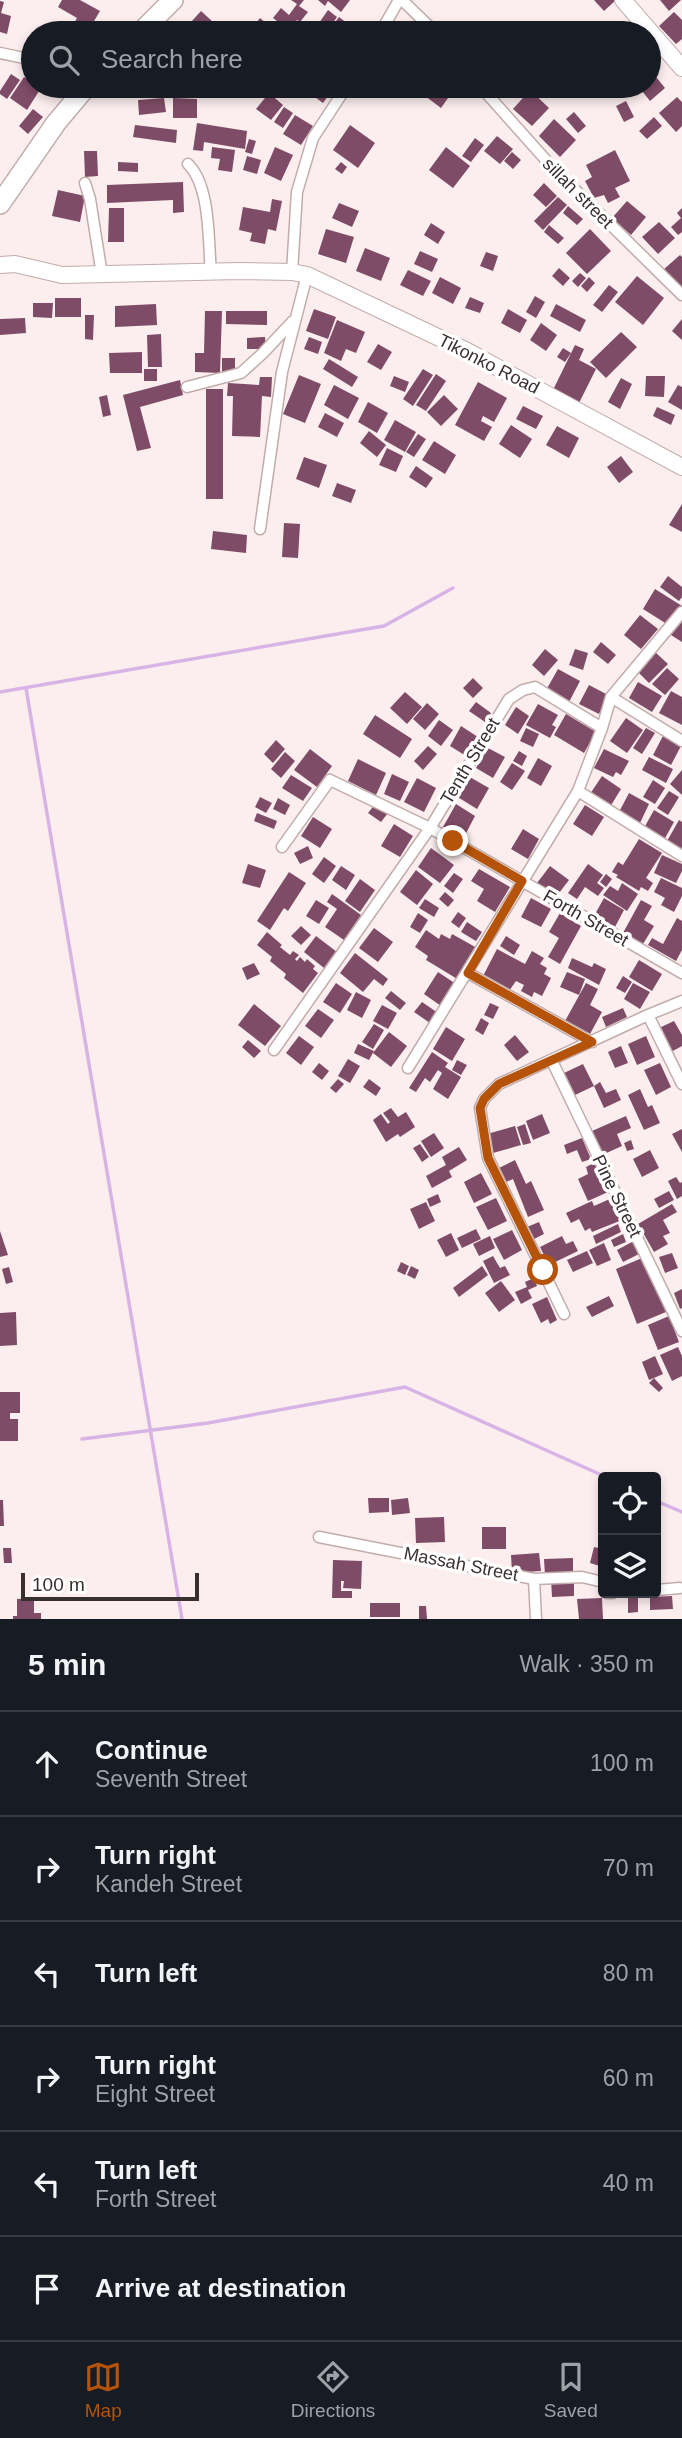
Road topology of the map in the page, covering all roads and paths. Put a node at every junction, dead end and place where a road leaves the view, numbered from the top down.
1 (173, 0) edge
2 (401, 0) edge
3 (623, 0) edge
4 (152, 21) edge
5 (388, 21) edge
6 (423, 21) edge
7 (641, 21) edge
8 (661, 44) edge
9 (0, 53) edge
10 (21, 57) edge
11 (682, 68) edge
12 (74, 98) edge
13 (339, 98) edge
14 (491, 98) edge
15 (188, 164) dead end
16 (85, 183) dead end
17 (0, 204) edge
18 (0, 253) edge
19 (8, 265) edge
20 (211, 273) junction
21 (299, 274) junction
22 (102, 275) junction
23 (682, 295) edge
24 (294, 318) junction
25 (187, 387) dead end
26 (682, 467) edge
27 (260, 529) dead end
28 (682, 612) edge
29 (611, 697) junction
30 (602, 729) junction
31 (682, 741) edge
32 (578, 791) junction
33 (429, 828) junction
34 (282, 847) dead end
35 (682, 856) edge
36 (522, 881) junction
37 (468, 973) junction
38 (682, 973) edge
39 (682, 1001) edge
40 (648, 1015) junction
41 (592, 1042) junction
42 (274, 1050) dead end
43 (552, 1061) junction
44 (408, 1068) dead end
45 (682, 1084) edge
46 (564, 1314) dead end
47 (682, 1331) edge
48 (319, 1537) dead end
49 (534, 1579) junction
50 (598, 1581) edge
51 (680, 1588) dead end
52 (661, 1590) edge
53 (536, 1619) edge

1 - 4 highway
2 - 5 street
2 - 6 street
3 - 7 street
8 - 11 street
9 - 10 street
12 - 17 highway
13 - 21 street
14 - 23 street, sillah street
15 - 20 street
16 - 22 street
18 - 19 street
19 - 22 street
20 - 21 street
20 - 22 street
21 - 24 street
21 - 26 street, Tikonko Road
24 - 25 street
24 - 27 street
28 - 29 street
29 - 30 street
29 - 31 street
30 - 32 street
30 - 33 street, Tenth Street
32 - 35 street
32 - 36 street
33 - 34 street, Forth Street
33 - 36 street, Forth Street
33 - 42 street, Tenth Street
36 - 37 street
36 - 38 street, Forth Street
37 - 41 street
37 - 44 street
39 - 40 street
40 - 41 street
40 - 45 street
41 - 43 street
43 - 46 street
43 - 47 street, Pine Street
48 - 49 street, Massah Street
49 - 50 street, Massah Street
49 - 53 street
51 - 52 street

